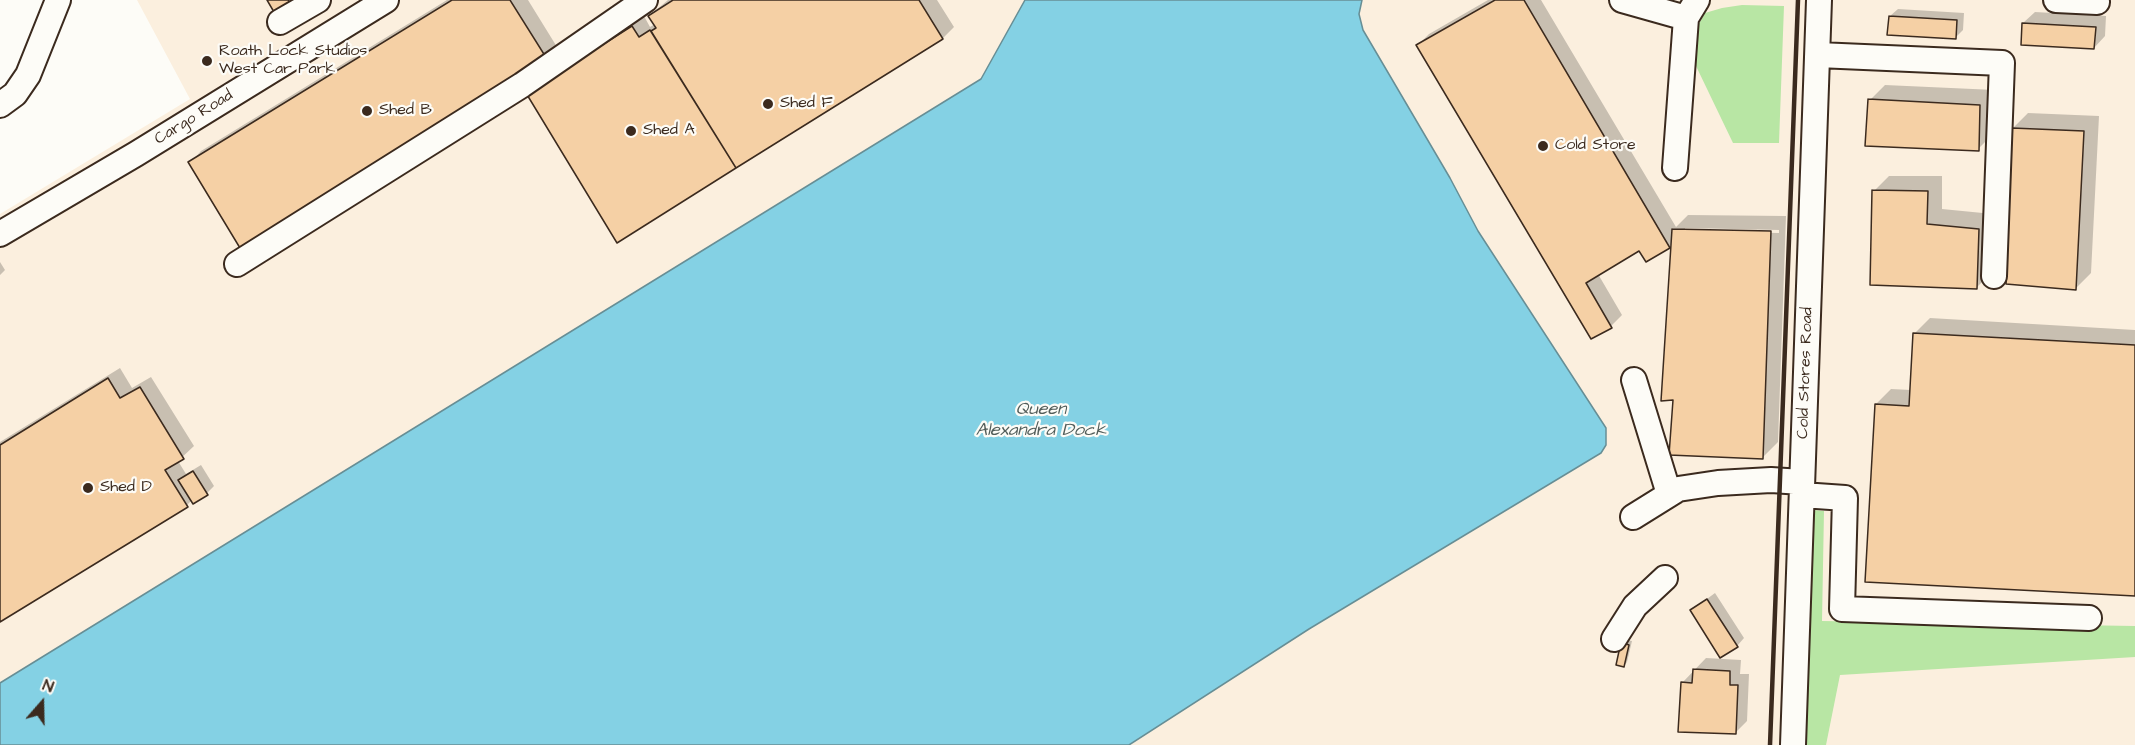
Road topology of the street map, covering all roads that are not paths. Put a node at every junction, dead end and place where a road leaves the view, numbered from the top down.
1 (58, 0) edge
2 (318, 0) edge
3 (386, 0) edge
4 (645, 0) edge
5 (1622, 0) edge
6 (1819, 0) edge
7 (2056, 0) edge
8 (2097, 2) dead end
9 (1691, 9) edge
10 (280, 22) dead end
11 (1818, 55) junction
12 (0, 105) edge
13 (1675, 168) dead end
14 (0, 234) edge
15 (237, 264) dead end
16 (1994, 276) dead end
17 (1634, 380) dead end
18 (1802, 489) junction
19 (1669, 494) junction
20 (1633, 517) dead end
21 (1665, 578) dead end
22 (2089, 618) dead end
23 (1614, 639) dead end
24 (1793, 745) edge

1 - 12 street
2 - 10 street
3 - 14 street, Cargo Road
4 - 15 street
5 - 9 street
6 - 11 street, Cold Stores Road
7 - 8 street
9 - 13 street
11 - 16 street
11 - 18 street, Cold Stores Road
17 - 19 street
18 - 19 street
18 - 22 street
18 - 24 street, Cold Stores Road
19 - 20 street
21 - 23 street

